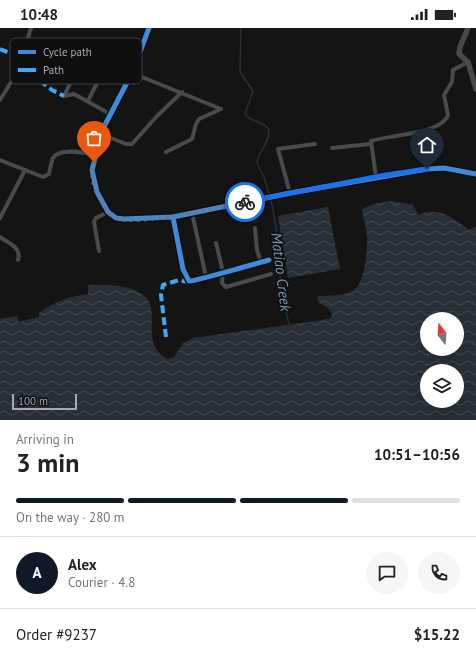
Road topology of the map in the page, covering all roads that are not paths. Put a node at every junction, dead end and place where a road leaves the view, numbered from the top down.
1 (31, 28) edge
2 (149, 28) edge
3 (468, 28) edge
4 (28, 38) edge
5 (142, 47) edge
6 (468, 62) junction
7 (142, 77) edge
8 (10, 84) edge
9 (70, 84) edge
10 (96, 84) edge
11 (126, 84) edge
12 (476, 89) edge
13 (182, 92) junction
14 (0, 100) edge
15 (88, 101) junction
16 (110, 114) junction
17 (101, 134) junction
18 (316, 144) dead end
19 (370, 144) junction
20 (332, 148) dead end
21 (166, 152) dead end
22 (96, 155) junction
23 (0, 160) edge
24 (25, 170) junction
25 (476, 174) edge
26 (376, 177) junction
27 (290, 193) junction
28 (108, 212) junction
29 (192, 213) junction
30 (173, 217) junction
31 (0, 218) edge
32 (255, 228) dead end
33 (0, 237) edge
34 (216, 243) dead end
35 (99, 251) dead end
36 (18, 260) dead end
37 (268, 260) dead end
38 (261, 262) junction
39 (223, 272) junction
40 (270, 274) dead end
41 (206, 277) junction

1 - 4 street
2 - 5 street
3 - 6 street
6 - 12 street
6 - 19 street
7 - 13 street
8 - 14 street
9 - 15 street
10 - 15 street
11 - 16 street
13 - 17 street
13 - 21 street
15 - 16 street
16 - 17 street
17 - 22 street
18 - 27 street
19 - 20 street
19 - 26 street
22 - 24 street
22 - 28 street
23 - 24 street
24 - 31 street
25 - 26 street
26 - 27 street
27 - 29 street
28 - 30 street
28 - 35 street
29 - 30 street
29 - 41 street
30 - 41 street
32 - 38 street
33 - 36 street
34 - 39 street
37 - 38 street
38 - 39 street
39 - 40 street
39 - 41 street

